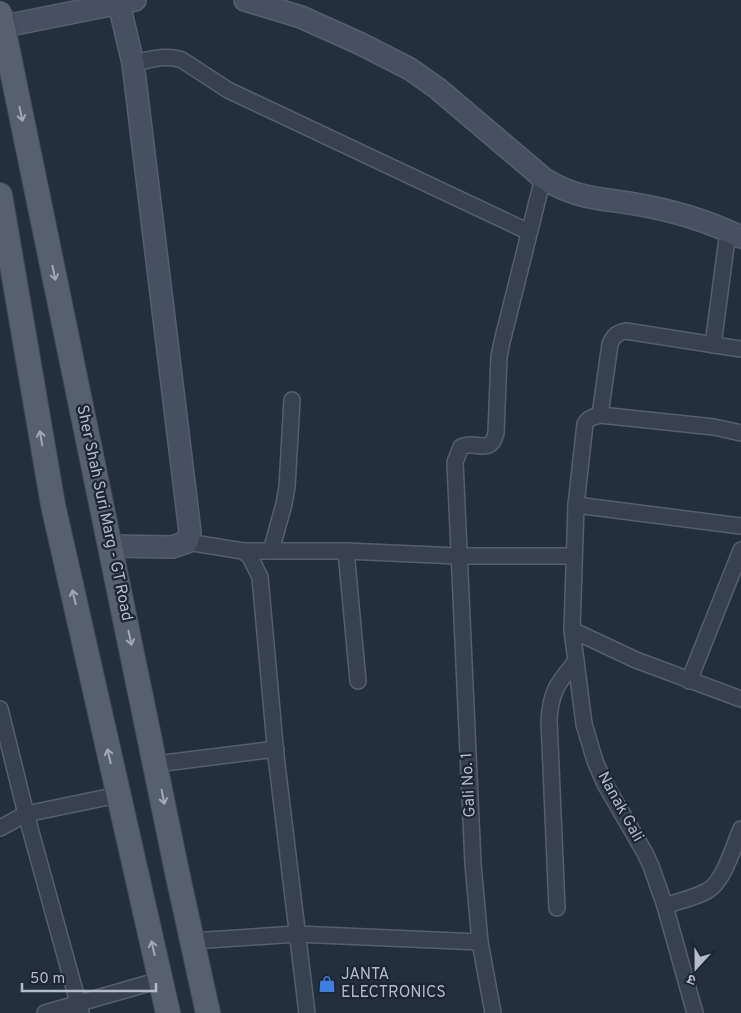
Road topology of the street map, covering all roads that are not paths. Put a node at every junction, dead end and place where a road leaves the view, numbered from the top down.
1 (245, 0) edge
2 (127, 2) edge
3 (0, 13) edge
4 (0, 27) edge
5 (133, 64) junction
6 (543, 178) junction
7 (0, 196) edge
8 (529, 232) junction
9 (734, 234) edge
10 (714, 345) junction
11 (741, 349) edge
12 (292, 400) dead end
13 (600, 415) junction
14 (741, 432) edge
15 (576, 505) junction
16 (741, 526) edge
17 (187, 542) junction
18 (111, 546) junction
19 (741, 550) edge
20 (243, 551) junction
21 (271, 551) junction
22 (346, 551) junction
23 (458, 556) junction
24 (574, 556) junction
25 (572, 630) junction
26 (576, 661) junction
27 (358, 681) dead end
28 (689, 681) junction
29 (741, 699) edge
30 (0, 709) edge
31 (276, 749) junction
32 (156, 764) junction
33 (118, 795) junction
34 (26, 814) junction
35 (0, 828) edge
36 (741, 829) edge
37 (665, 906) junction
38 (557, 908) dead end
39 (297, 934) junction
40 (192, 941) junction
41 (480, 942) junction
42 (160, 980) junction
43 (80, 1008) edge
44 (45, 1013) edge
45 (168, 1013) edge
46 (208, 1013) edge
47 (307, 1013) edge
48 (493, 1013) edge
49 (696, 1013) edge

1 - 6 street
2 - 4 street
2 - 5 street
3 -> 18 main road, Sher Shah Suri Marg - GT Road, bridge
5 - 8 street
5 - 17 street
6 - 8 street
6 - 9 street
33 -> 7 main road
8 - 23 street, Gali No. 1
9 - 10 street
10 - 11 street
10 - 13 street
12 - 21 street
13 - 14 street
13 - 15 street, Nanak Gali
15 - 16 street
15 - 24 street, Nanak Gali
17 - 18 street
17 - 20 street
18 -> 32 main road, Sher Shah Suri Marg - GT Road
19 - 28 street
20 - 21 street
20 - 31 street
21 - 22 street
22 - 23 street
22 - 27 street
23 - 24 street
23 - 41 street, Gali No. 1
24 - 25 street, Nanak Gali
25 - 26 street, Nanak Gali
25 - 28 street
26 - 37 street, Nanak Gali
26 - 38 street
28 - 29 street
30 - 34 street
31 - 32 street
31 - 39 street
32 -> 40 main road, Sher Shah Suri Marg - GT Road
33 - 34 street
42 -> 33 main road
34 - 35 street
34 - 43 street
36 - 37 street
37 - 49 street, Nanak Gali
39 - 40 street
39 - 41 street
39 - 47 street
40 - 46 main road, Sher Shah Suri Marg - GT Road
41 - 48 street, Gali No. 1
42 - 43 street
42 - 45 main road
43 - 44 street

